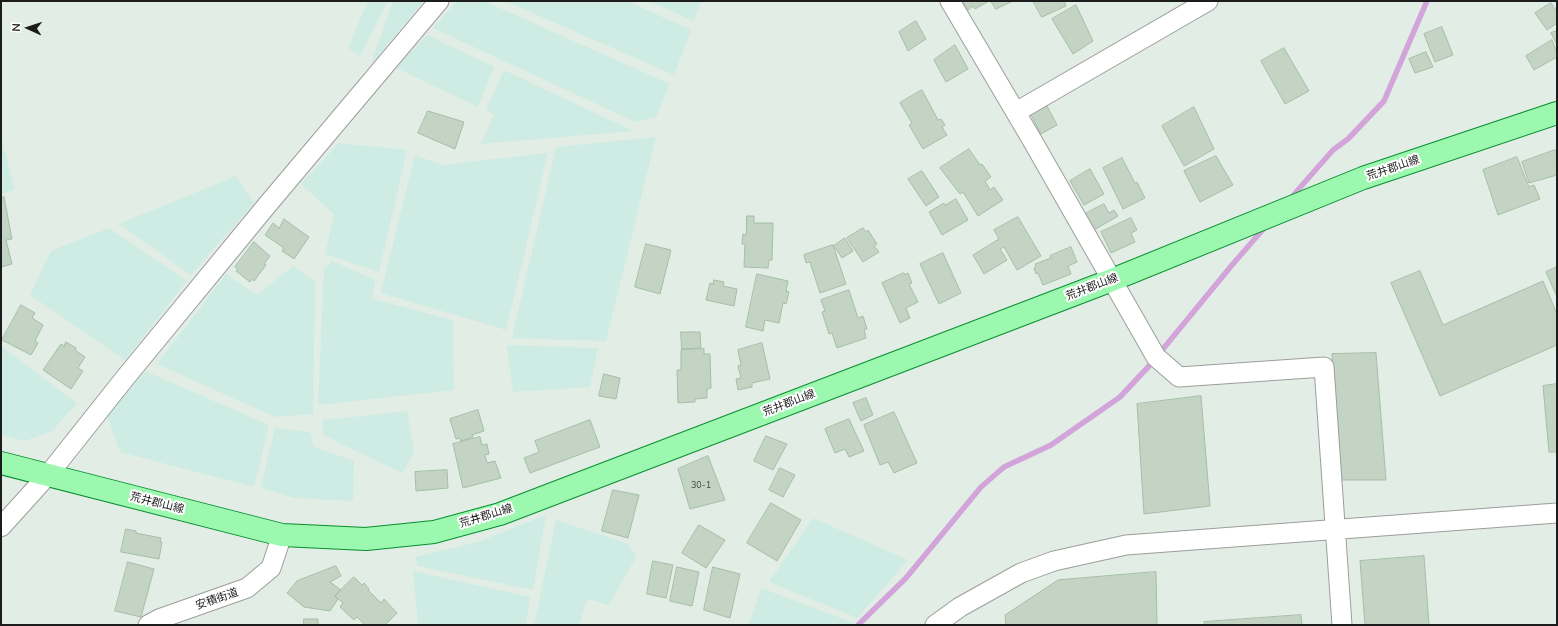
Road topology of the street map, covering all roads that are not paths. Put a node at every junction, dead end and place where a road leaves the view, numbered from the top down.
1 (439, 1) edge
2 (950, 1) edge
3 (1208, 1) edge
4 (1016, 112) junction
5 (1557, 113) edge
6 (1112, 280) junction
7 (1, 463) edge
8 (48, 475) junction
9 (1557, 513) edge
10 (1, 527) edge
11 (1336, 529) junction
12 (282, 535) junction
13 (148, 625) edge
14 (935, 625) edge
15 (1342, 625) edge

1 - 8 street
2 - 4 street
3 - 4 street
4 - 6 street
5 - 6 main road, 荒井郡山線
6 - 11 street
6 - 12 main road, 荒井郡山線
7 - 8 main road, 荒井郡山線
8 - 10 street
8 - 12 main road, 荒井郡山線
9 - 11 street
11 - 14 street
11 - 15 street
12 - 13 street, 安積街道

